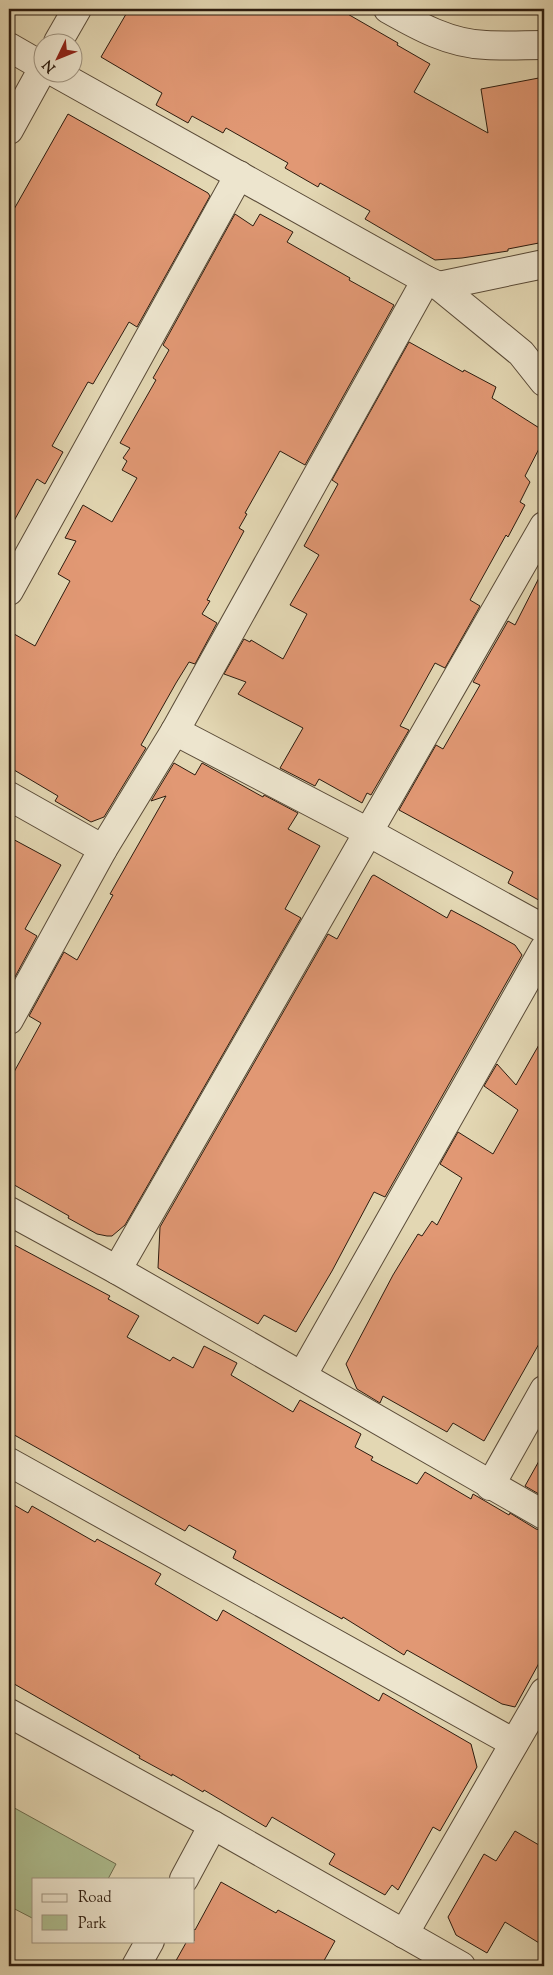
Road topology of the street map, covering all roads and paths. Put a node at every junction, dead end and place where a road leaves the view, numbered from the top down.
1 (77, 9) edge
2 (388, 9) edge
3 (64, 32) edge
4 (544, 45) edge
5 (9, 47) edge
6 (32, 60) edge
7 (35, 82) edge
8 (72, 82) edge
9 (9, 130) edge
10 (239, 176) junction
11 (544, 264) edge
12 (433, 283) junction
13 (544, 382) edge
14 (544, 526) edge
15 (9, 591) edge
16 (175, 731) junction
17 (9, 796) edge
18 (368, 832) junction
19 (103, 849) junction
20 (544, 929) edge
21 (544, 949) edge
22 (9, 1020) edge
23 (9, 1211) edge
24 (117, 1270) junction
25 (302, 1376) junction
26 (544, 1390) edge
27 (9, 1462) edge
28 (490, 1486) junction
29 (544, 1515) edge
30 (544, 1692) edge
31 (9, 1713) edge
32 (514, 1743) junction
33 (213, 1825) junction
34 (185, 1878) edge
35 (404, 1934) junction
36 (149, 1942) edge
37 (136, 1966) edge
38 (460, 1966) edge

1 - 3 street
2 - 4 street
5 - 6 street
7 - 9 street
8 - 10 street
10 - 12 street
10 - 15 street
11 - 12 street
12 - 13 street
12 - 16 street
14 - 18 street
16 - 18 street
16 - 19 street
17 - 19 street
18 - 20 street
18 - 24 street
19 - 22 street
21 - 25 street
23 - 24 street
24 - 25 street
25 - 28 street
26 - 28 street
27 - 32 street
28 - 29 street
30 - 32 street
31 - 33 street
32 - 35 street
33 - 34 street
33 - 35 street
35 - 38 street
36 - 37 street

